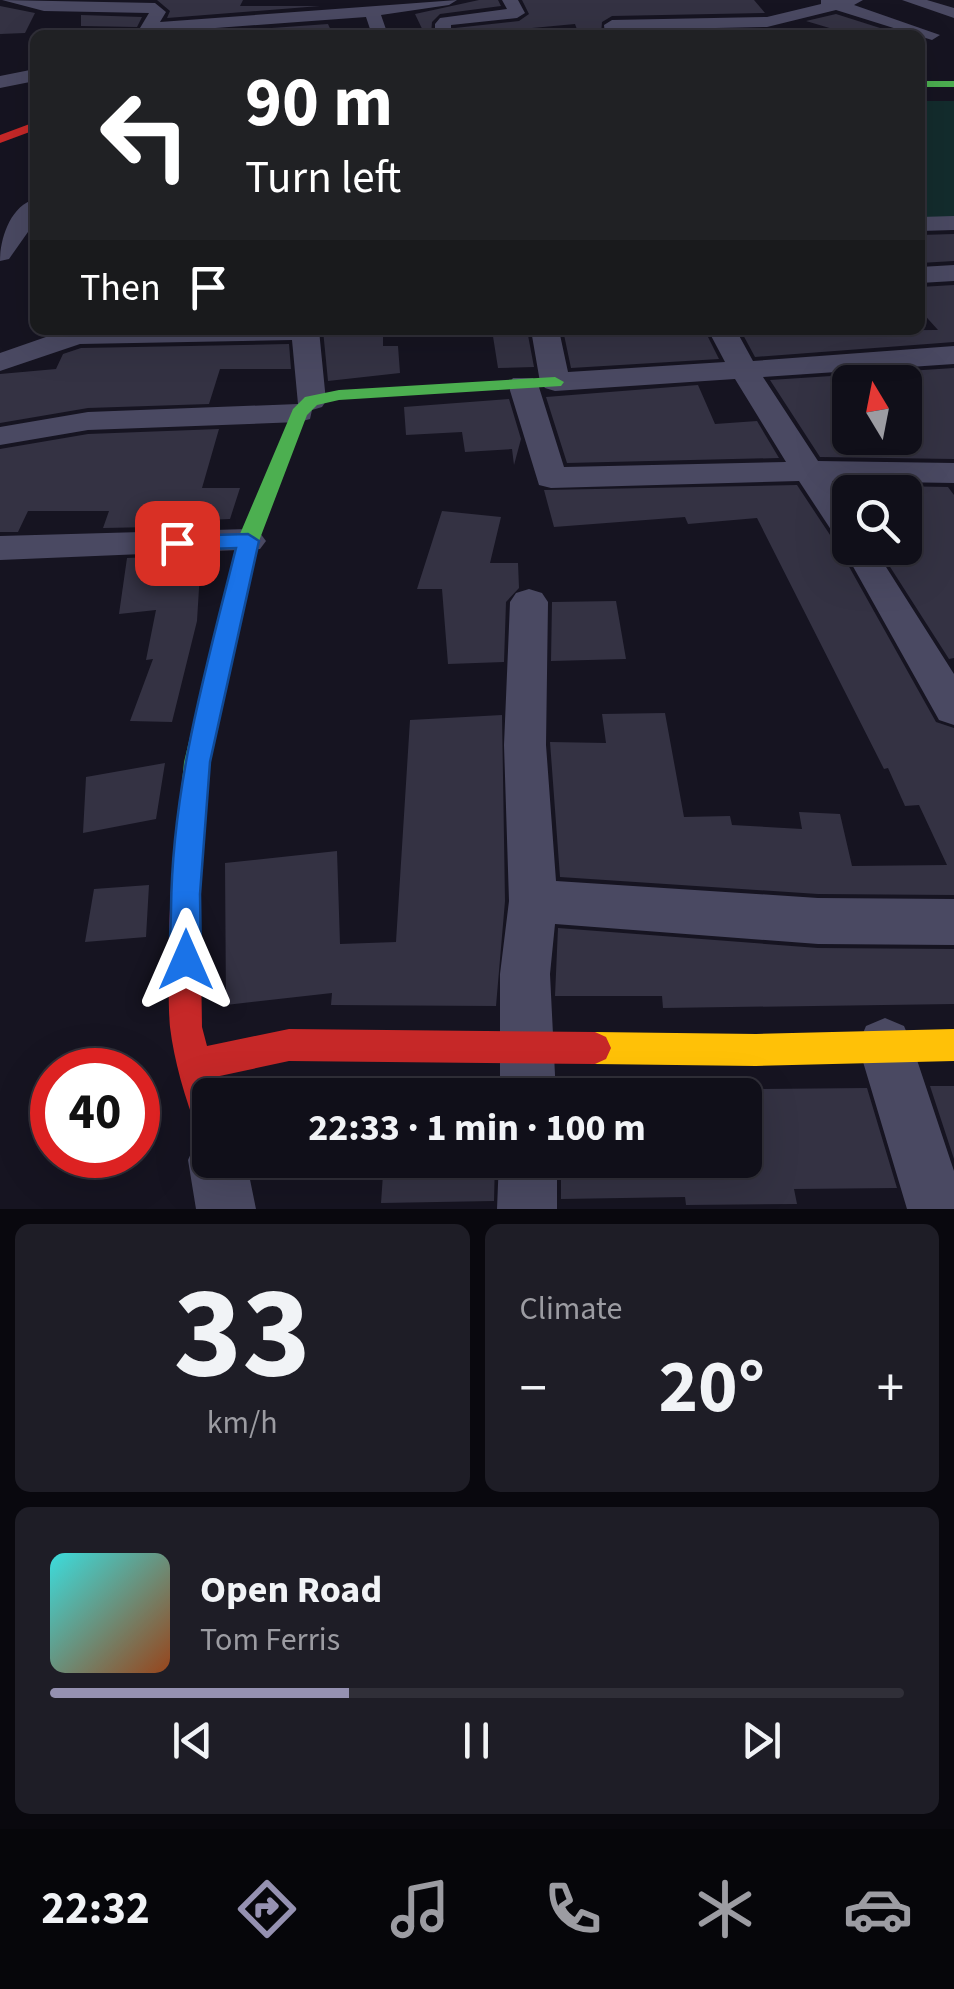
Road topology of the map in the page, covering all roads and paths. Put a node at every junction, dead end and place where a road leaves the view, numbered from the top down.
1 (10, 0) edge
2 (449, 0) edge
3 (510, 0) edge
4 (855, 0) edge
5 (910, 0) edge
6 (828, 3) edge
7 (723, 4) dead end
8 (372, 12) junction
9 (954, 13) edge
10 (793, 17) junction
11 (716, 23) junction
12 (752, 29) edge
13 (828, 29) dead end
14 (954, 29) edge
15 (379, 30) edge
16 (445, 30) edge
17 (611, 30) edge
18 (906, 30) edge
19 (926, 37) edge
20 (30, 75) edge
21 (0, 82) edge
22 (925, 88) edge
23 (954, 88) edge
24 (30, 128) edge
25 (0, 139) edge
26 (30, 144) edge
27 (0, 152) edge
28 (19, 219) edge
29 (954, 223) edge
30 (925, 224) edge
31 (0, 254) edge
32 (954, 274) edge
33 (925, 276) edge
34 (73, 335) edge
35 (305, 335) edge
36 (544, 335) edge
37 (725, 335) edge
38 (954, 354) edge
39 (0, 362) edge
40 (744, 370) junction
41 (539, 383) junction
42 (305, 407) junction
43 (0, 436) edge
44 (811, 471) junction
45 (954, 473) edge
46 (832, 506) edge
47 (248, 541) junction
48 (0, 548) edge
49 (869, 565) edge
50 (529, 602) dead end
51 (943, 672) edge
52 (954, 709) edge
53 (532, 901) junction
54 (954, 922) edge
55 (885, 1045) junction
56 (954, 1045) edge
57 (528, 1046) junction
58 (194, 1064) junction
59 (198, 1078) edge
60 (528, 1078) edge
61 (220, 1178) edge
62 (528, 1178) edge
63 (226, 1209) edge
64 (527, 1209) edge
65 (936, 1209) edge

1 - 8 street
2 - 8 street
3 - 16 street
4 - 6 street
5 - 9 street
6 - 10 street
6 - 18 street
7 - 11 street
8 - 15 street
10 - 12 street
10 - 13 street
11 - 12 street
11 - 17 street
14 - 19 street
20 - 21 street
22 - 23 street
24 - 25 street
26 - 27 street
28 - 31 street
29 - 30 street
32 - 33 street
34 - 39 street
35 - 42 street
36 - 41 street
37 - 40 street
38 - 40 street
40 - 41 street
40 - 44 street
41 - 42 street
41 - 44 street
42 - 43 street
42 - 47 street
44 - 45 street
44 - 46 street
47 - 48 street
47 - 58 street
49 - 51 street
50 - 53 street
51 - 52 street
53 - 54 street
53 - 57 street
55 - 56 street
55 - 57 street
55 - 65 street
57 - 58 street
57 - 60 street
58 - 59 street
61 - 63 street
62 - 64 street

